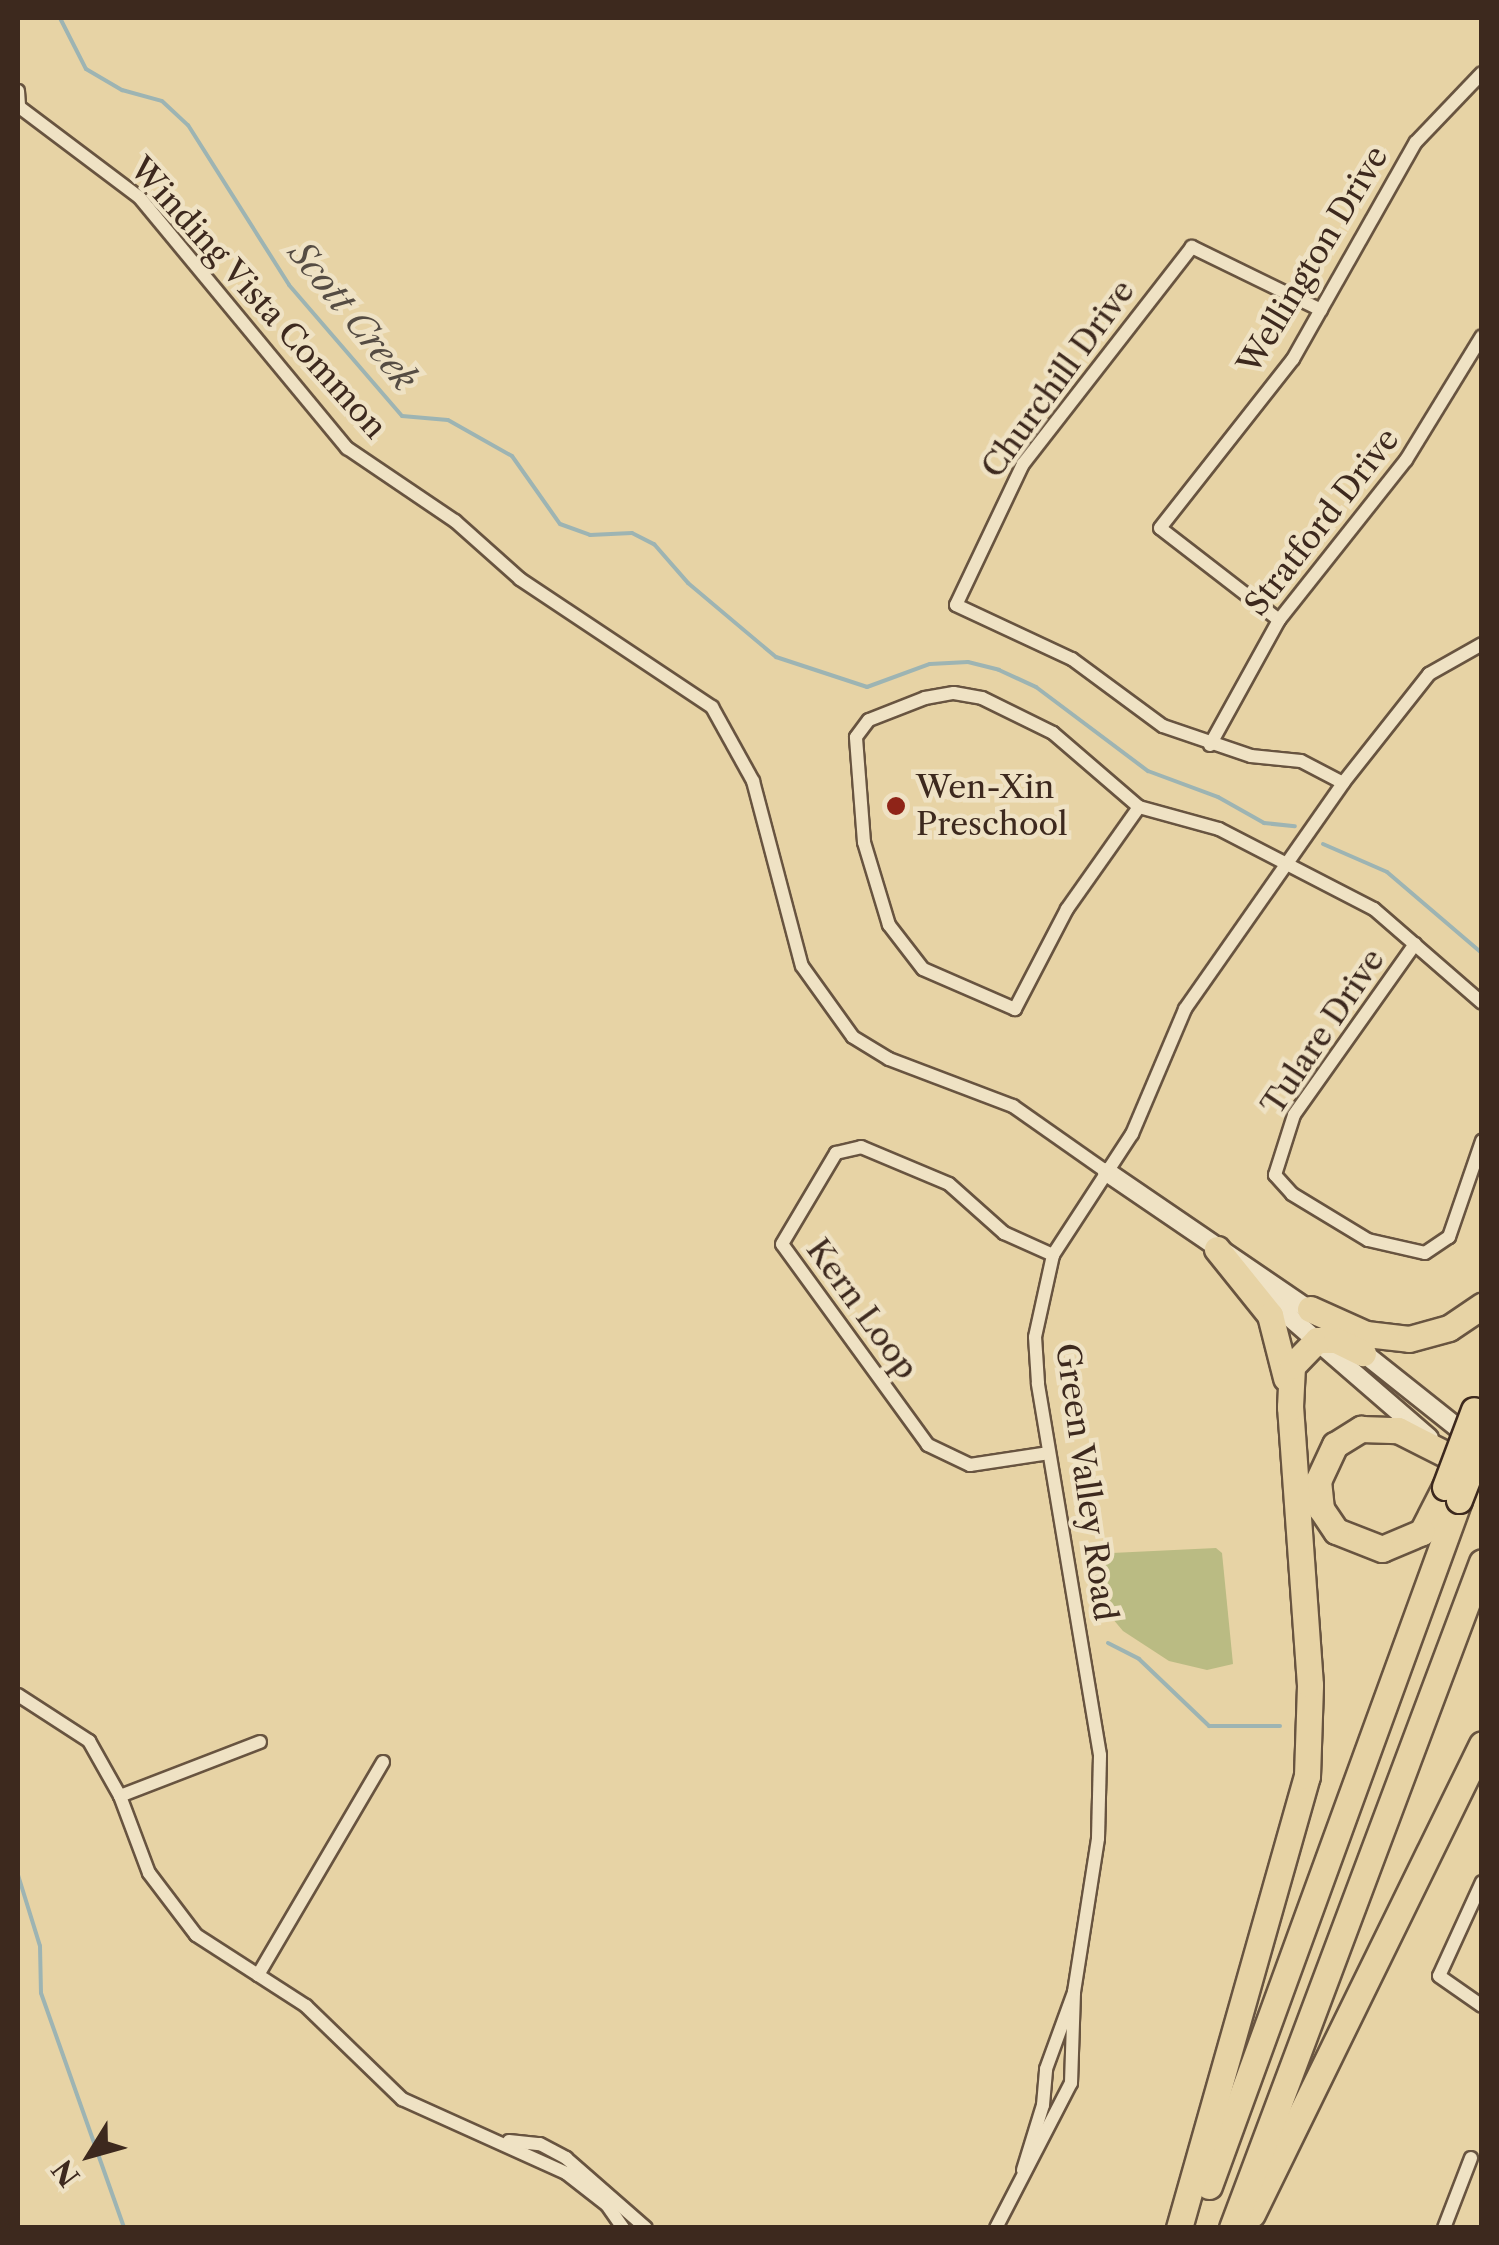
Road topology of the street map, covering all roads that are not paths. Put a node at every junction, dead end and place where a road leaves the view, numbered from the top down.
1 (1482, 73) edge
2 (18, 91) edge
3 (18, 107) edge
4 (1322, 310) junction
5 (1482, 336) edge
6 (1279, 620) junction
7 (1482, 644) edge
8 (1210, 745) junction
9 (1343, 783) junction
10 (1140, 807) junction
11 (1287, 865) junction
12 (1415, 944) junction
13 (1482, 1003) edge
14 (1482, 1141) edge
15 (1107, 1172) junction
16 (1217, 1249) junction
17 (1053, 1255) junction
18 (1482, 1306) edge
19 (1310, 1310) junction
20 (1317, 1340) junction
21 (1364, 1354) junction
22 (1478, 1400) edge
23 (1290, 1407) junction
24 (1482, 1444) edge
25 (1049, 1453) junction
26 (1448, 1454) junction
27 (1482, 1485) edge
28 (1452, 1494) junction
29 (1482, 1562) edge
30 (1482, 1593) edge
31 (18, 1694) edge
32 (260, 1742) dead end
33 (1482, 1744) edge
34 (383, 1762) dead end
35 (120, 1796) junction
36 (1482, 1882) edge
37 (258, 1975) junction
38 (1074, 1992) junction
39 (1482, 2006) edge
40 (1052, 2051) junction
41 (1072, 2051) junction
42 (1045, 2094) junction
43 (1063, 2098) junction
44 (496, 2140) junction
45 (1470, 2158) dead end
46 (1023, 2170) junction
47 (623, 2228) edge
48 (646, 2228) edge
49 (996, 2228) edge
50 (1179, 2228) edge
51 (1193, 2228) edge
52 (1232, 2228) edge
53 (1245, 2228) edge
54 (1444, 2228) edge

1 - 4 street, Wellington Drive
2 - 3 street
3 - 15 street, Winding Vista Common
4 - 6 street, Wellington Drive
4 - 8 street, Churchill Drive
5 - 6 street, Stratford Drive
6 - 8 street, Stratford Drive
7 - 9 street, Green Valley Road
8 - 9 street
9 - 11 street, Green Valley Road
10 - 10 street
10 - 11 street
11 - 12 street
11 - 15 street, Green Valley Road
12 - 13 street, Tulare Drive
12 - 14 street, Tulare Drive
15 - 16 street
15 - 17 street, Green Valley Road
16 - 19 street
16 - 20 street
16 - 23 highway
17 - 25 street, Green Valley Road
17 - 25 street, Kern Loop
18 - 19 highway
19 - 21 street
20 - 21 highway
20 - 23 highway
20 - 26 street
21 - 24 street
22 - 28 highway, bridge
23 - 50 highway
24 - 28 highway, bridge
25 - 38 street, Green Valley Road
26 - 27 street
26 - 28 highway
28 - 51 highway
29 - 52 highway
30 - 53 highway
31 - 35 street
32 - 35 street
33 - 53 highway
34 - 37 street
35 - 37 street
36 - 39 street
37 - 44 street
38 - 40 street
38 - 41 street
40 - 41 street
40 - 42 street
41 - 43 street
42 - 43 street
42 - 46 street
43 - 46 street
44 - 47 street
44 - 48 street
45 - 54 street
46 - 49 street

